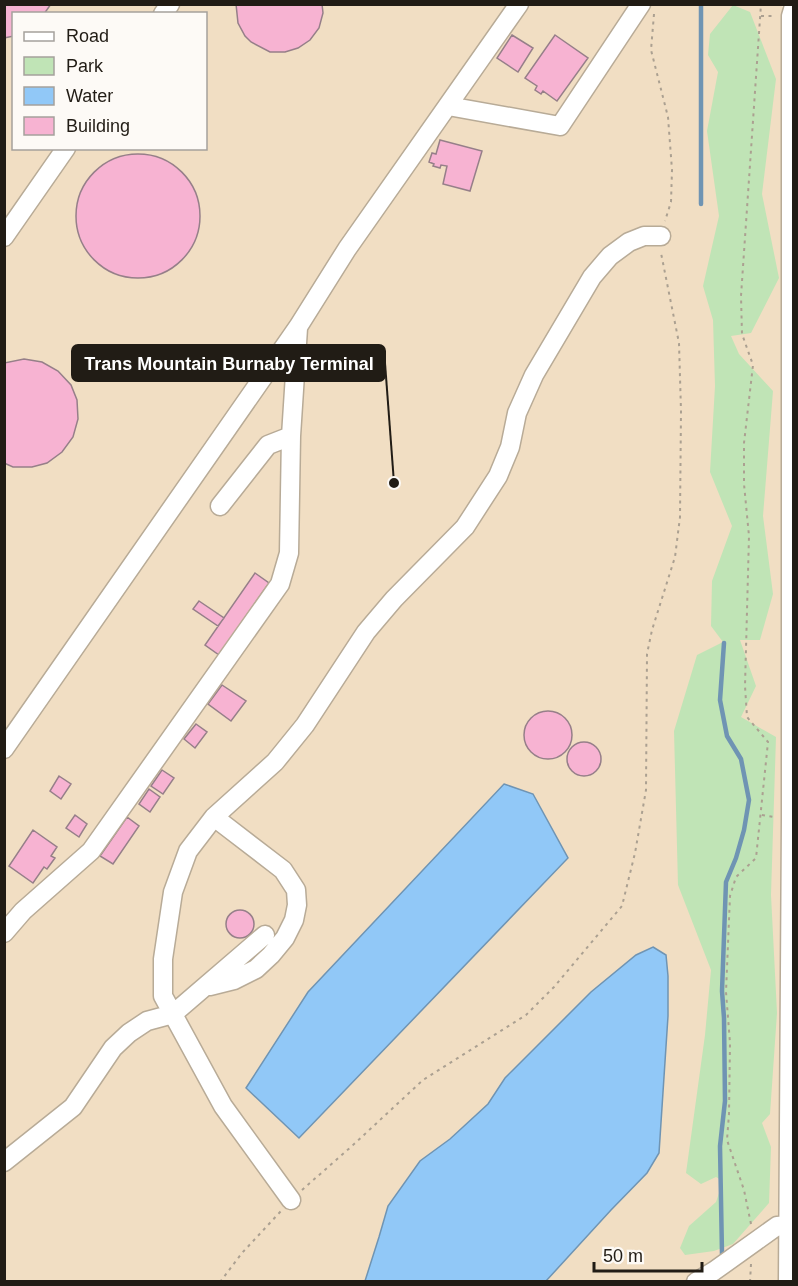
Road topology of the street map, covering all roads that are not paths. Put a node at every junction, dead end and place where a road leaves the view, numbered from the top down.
1 (519, 4) edge
2 (642, 4) edge
3 (788, 11) edge
4 (448, 106) junction
5 (65, 150) edge
6 (661, 236) road end
7 (4, 237) edge
8 (298, 327) junction
9 (291, 436) junction
10 (220, 506) dead end
11 (4, 748) edge
12 (214, 817) junction
13 (789, 827) edge
14 (4, 933) edge
15 (265, 935) dead end
16 (205, 987) junction
17 (173, 1014) junction
18 (4, 1162) edge
19 (291, 1200) road end
20 (789, 1225) junction
21 (696, 1281) edge
22 (788, 1281) edge

1 - 4 street
2 - 4 street
3 - 13 street
4 - 8 street
5 - 7 street
6 - 12 street
8 - 9 street
8 - 11 street
9 - 10 street
9 - 14 street
12 - 16 street
12 - 17 street
13 - 20 street
15 - 16 street
16 - 17 street
17 - 18 street
17 - 19 street
20 - 21 street
20 - 22 street

